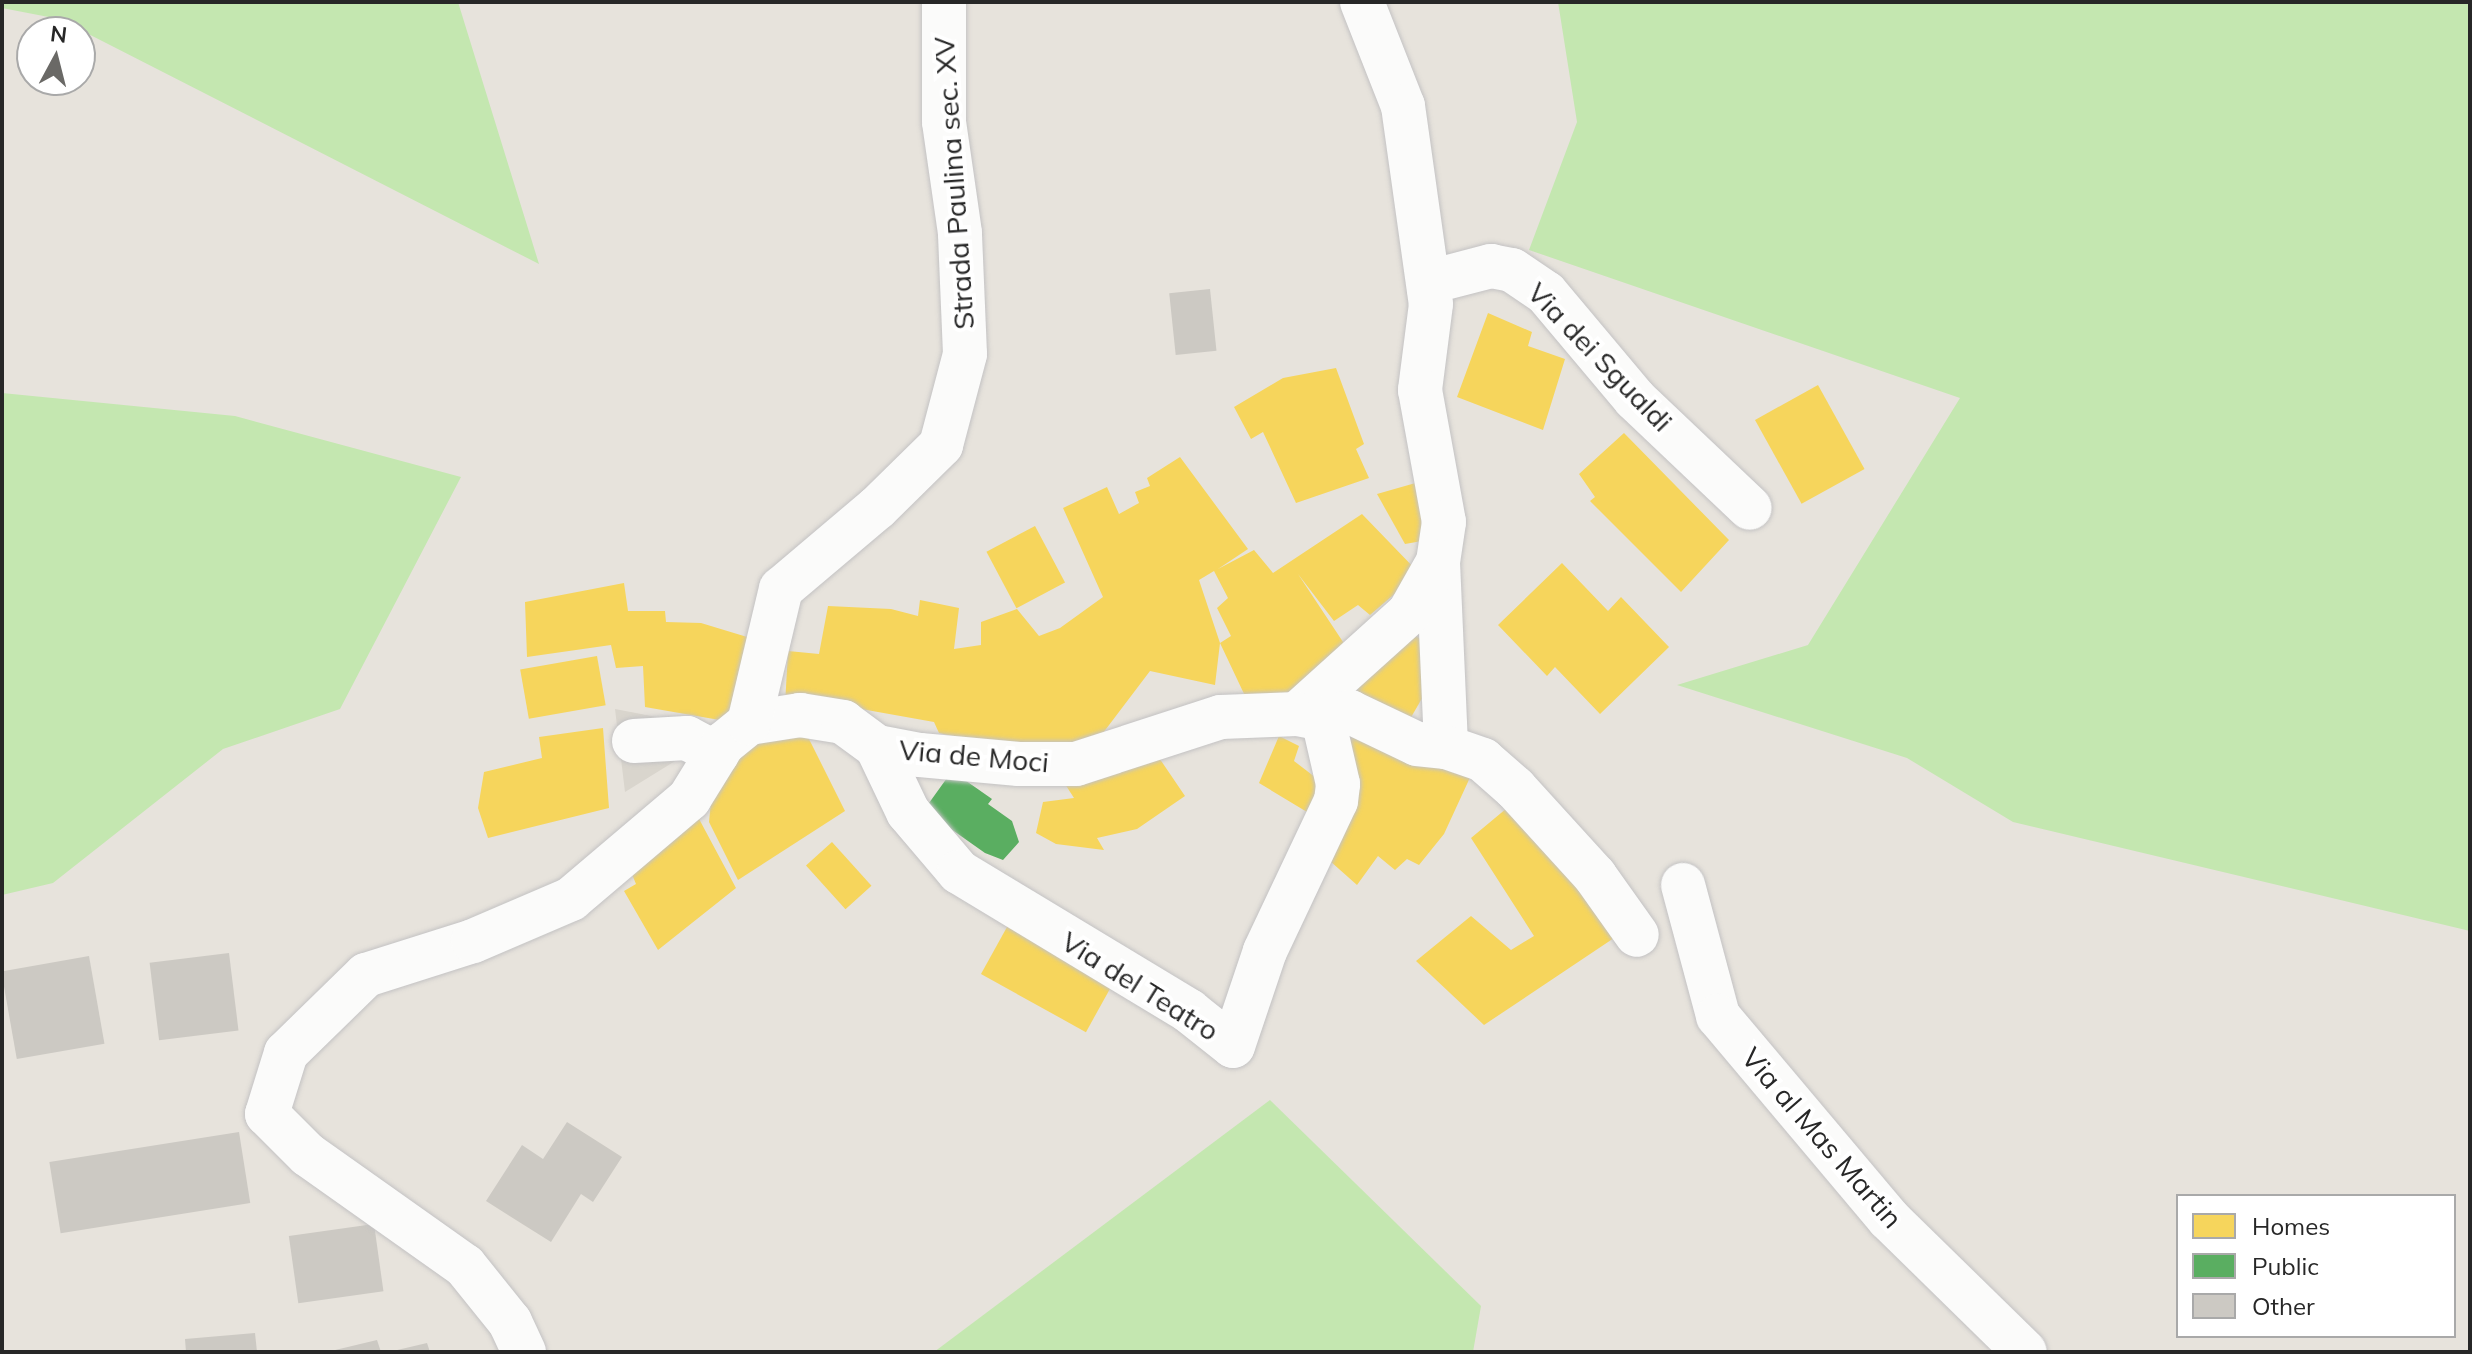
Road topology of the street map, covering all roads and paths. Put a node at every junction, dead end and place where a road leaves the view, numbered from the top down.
1 (944, 2) edge
2 (1362, 2) edge
3 (1429, 289) junction
4 (1750, 508) dead end
5 (1438, 562) junction
6 (1310, 717) junction
7 (749, 723) junction
8 (634, 741) dead end
9 (877, 747) junction
10 (1446, 747) junction
11 (717, 754) junction
12 (1683, 885) dead end
13 (1637, 935) dead end
14 (524, 1352) edge
15 (2025, 1352) edge

1 - 7 street, Strada Paulina sec. XV
2 - 3 street
3 - 4 street, Via dei Sgualdi
3 - 5 street
5 - 6 street
5 - 10 street
6 - 9 street, Via de Moci
6 - 9 street, Via del Teatro
6 - 10 street
7 - 9 street, Via de Moci
7 - 11 street
8 - 11 street
10 - 13 street
11 - 14 street
12 - 15 street, Via al Mas Martin

